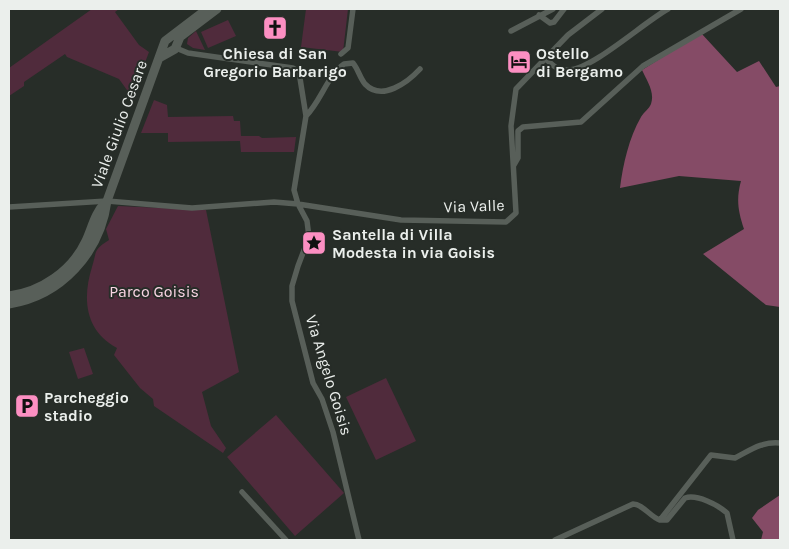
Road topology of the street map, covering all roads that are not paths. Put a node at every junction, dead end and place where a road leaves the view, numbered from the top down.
1 (207, 9) edge
2 (216, 9) edge
3 (353, 9) edge
4 (553, 9) edge
5 (564, 9) edge
6 (602, 9) edge
7 (668, 9) edge
8 (741, 9) edge
9 (540, 15) junction
10 (511, 31) dead end
11 (172, 45) junction
12 (341, 54) dead end
13 (545, 58) junction
14 (420, 69) dead end
15 (306, 116) junction
16 (514, 166) junction
17 (107, 200) junction
18 (298, 204) junction
19 (9, 207) edge
20 (9, 296) edge
21 (9, 304) edge
22 (780, 443) edge
23 (242, 492) dead end
24 (660, 520) junction
25 (286, 540) edge
26 (358, 540) edge
27 (555, 540) edge
28 (733, 540) edge

1 - 11 street
2 - 11 street, Viale Giulio Cesare
3 - 12 street
4 - 9 street
5 - 9 street
6 - 13 street
7 - 13 street
8 - 16 street, Via Valle
9 - 10 street
11 - 15 street
11 - 17 street, Viale Giulio Cesare
13 - 16 street
14 - 15 street
15 - 18 street, Via Angelo Goisis
16 - 18 street, Via Valle
17 - 18 street
17 - 19 street
17 - 20 street, Viale Giulio Cesare
17 - 21 street, Viale Giulio Cesare
18 - 26 street, Via Angelo Goisis
22 - 24 street
23 - 25 street
24 - 27 street
24 - 28 street

